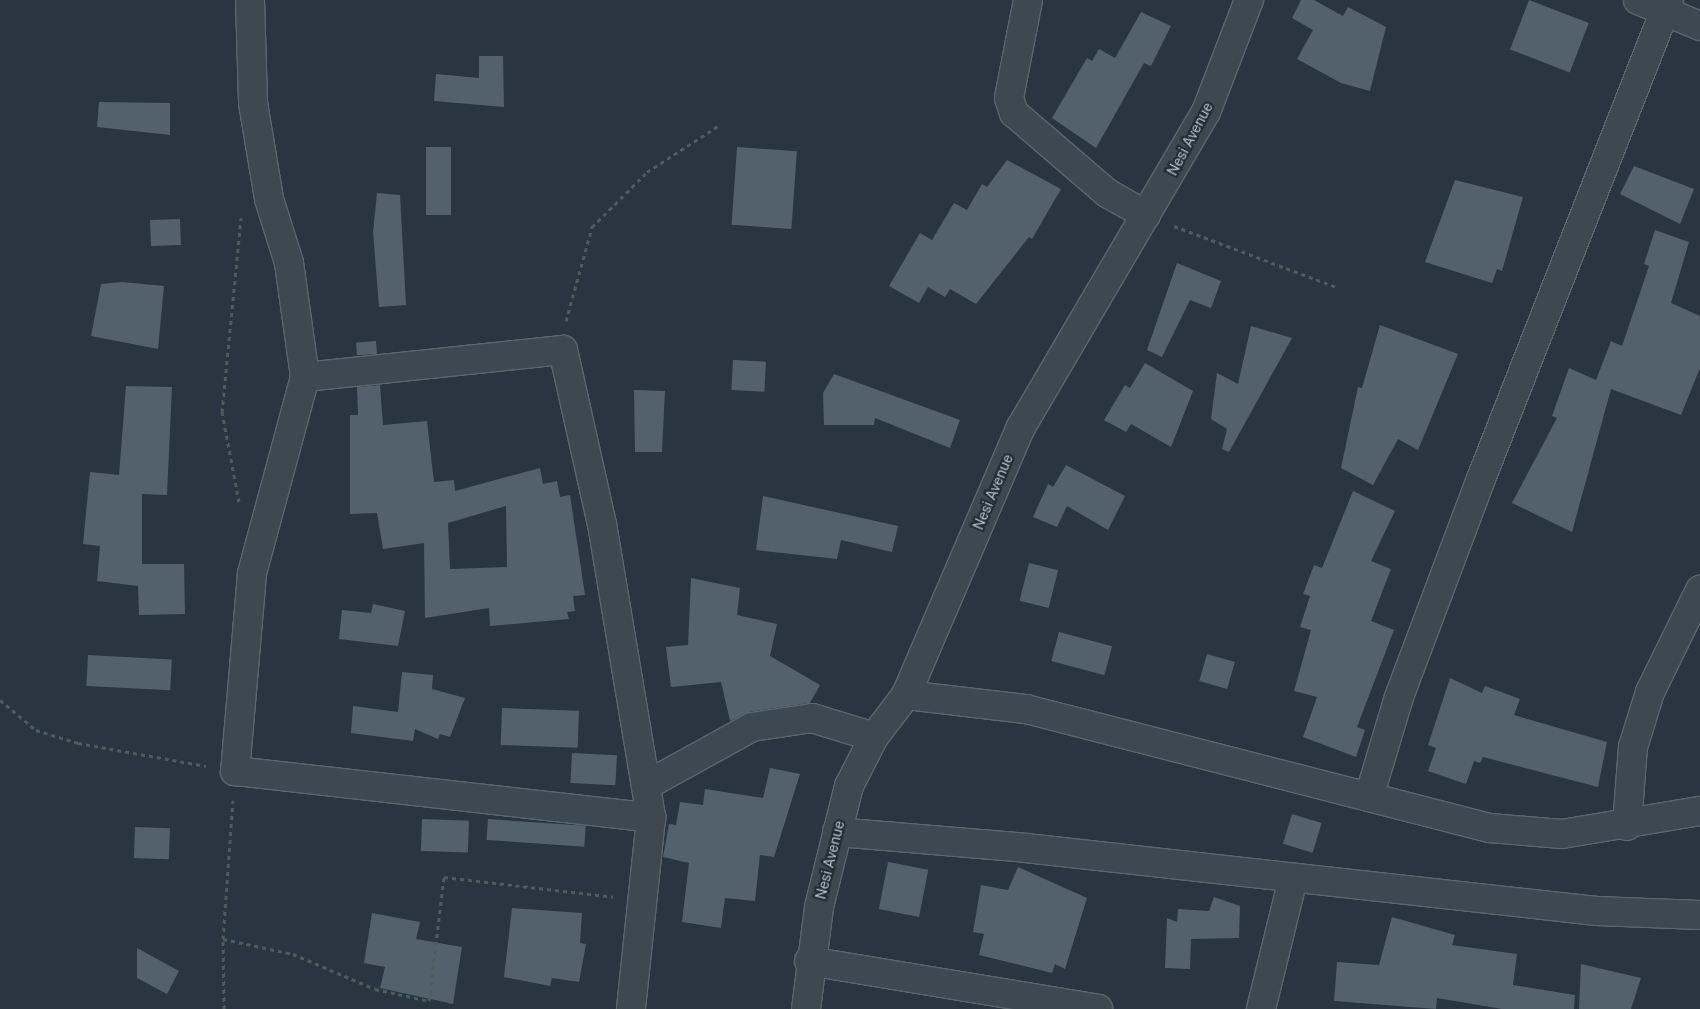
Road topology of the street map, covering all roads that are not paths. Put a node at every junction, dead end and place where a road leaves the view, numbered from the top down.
1 (250, 0) edge
2 (1028, 0) edge
3 (1249, 0) edge
4 (1638, 0) edge
5 (1668, 6) edge
6 (1700, 26) edge
7 (1146, 215) junction
8 (305, 377) junction
9 (1700, 590) edge
10 (906, 695) junction
11 (874, 738) junction
12 (647, 785) junction
13 (1369, 797) junction
14 (1700, 810) edge
15 (651, 818) junction
16 (1627, 826) junction
17 (837, 832) junction
18 (1293, 879) junction
19 (1700, 916) edge
20 (809, 961) junction
21 (631, 1009) edge
22 (806, 1009) edge
23 (1098, 1009) edge
24 (1261, 1009) edge

1 - 8 street
2 - 7 street
3 - 7 street, Nesi Avenue
4 - 5 street
5 - 6 street
5 - 13 street
7 - 10 street, Nesi Avenue
8 - 12 street
8 - 15 street
9 - 16 street
10 - 11 street, Nesi Avenue
10 - 13 street
11 - 12 street
11 - 17 street, Nesi Avenue
12 - 15 street
13 - 16 street
14 - 16 street
15 - 21 street
17 - 18 street
17 - 20 street, Nesi Avenue
18 - 19 street
18 - 24 street
20 - 22 street, Nesi Avenue
20 - 23 street

